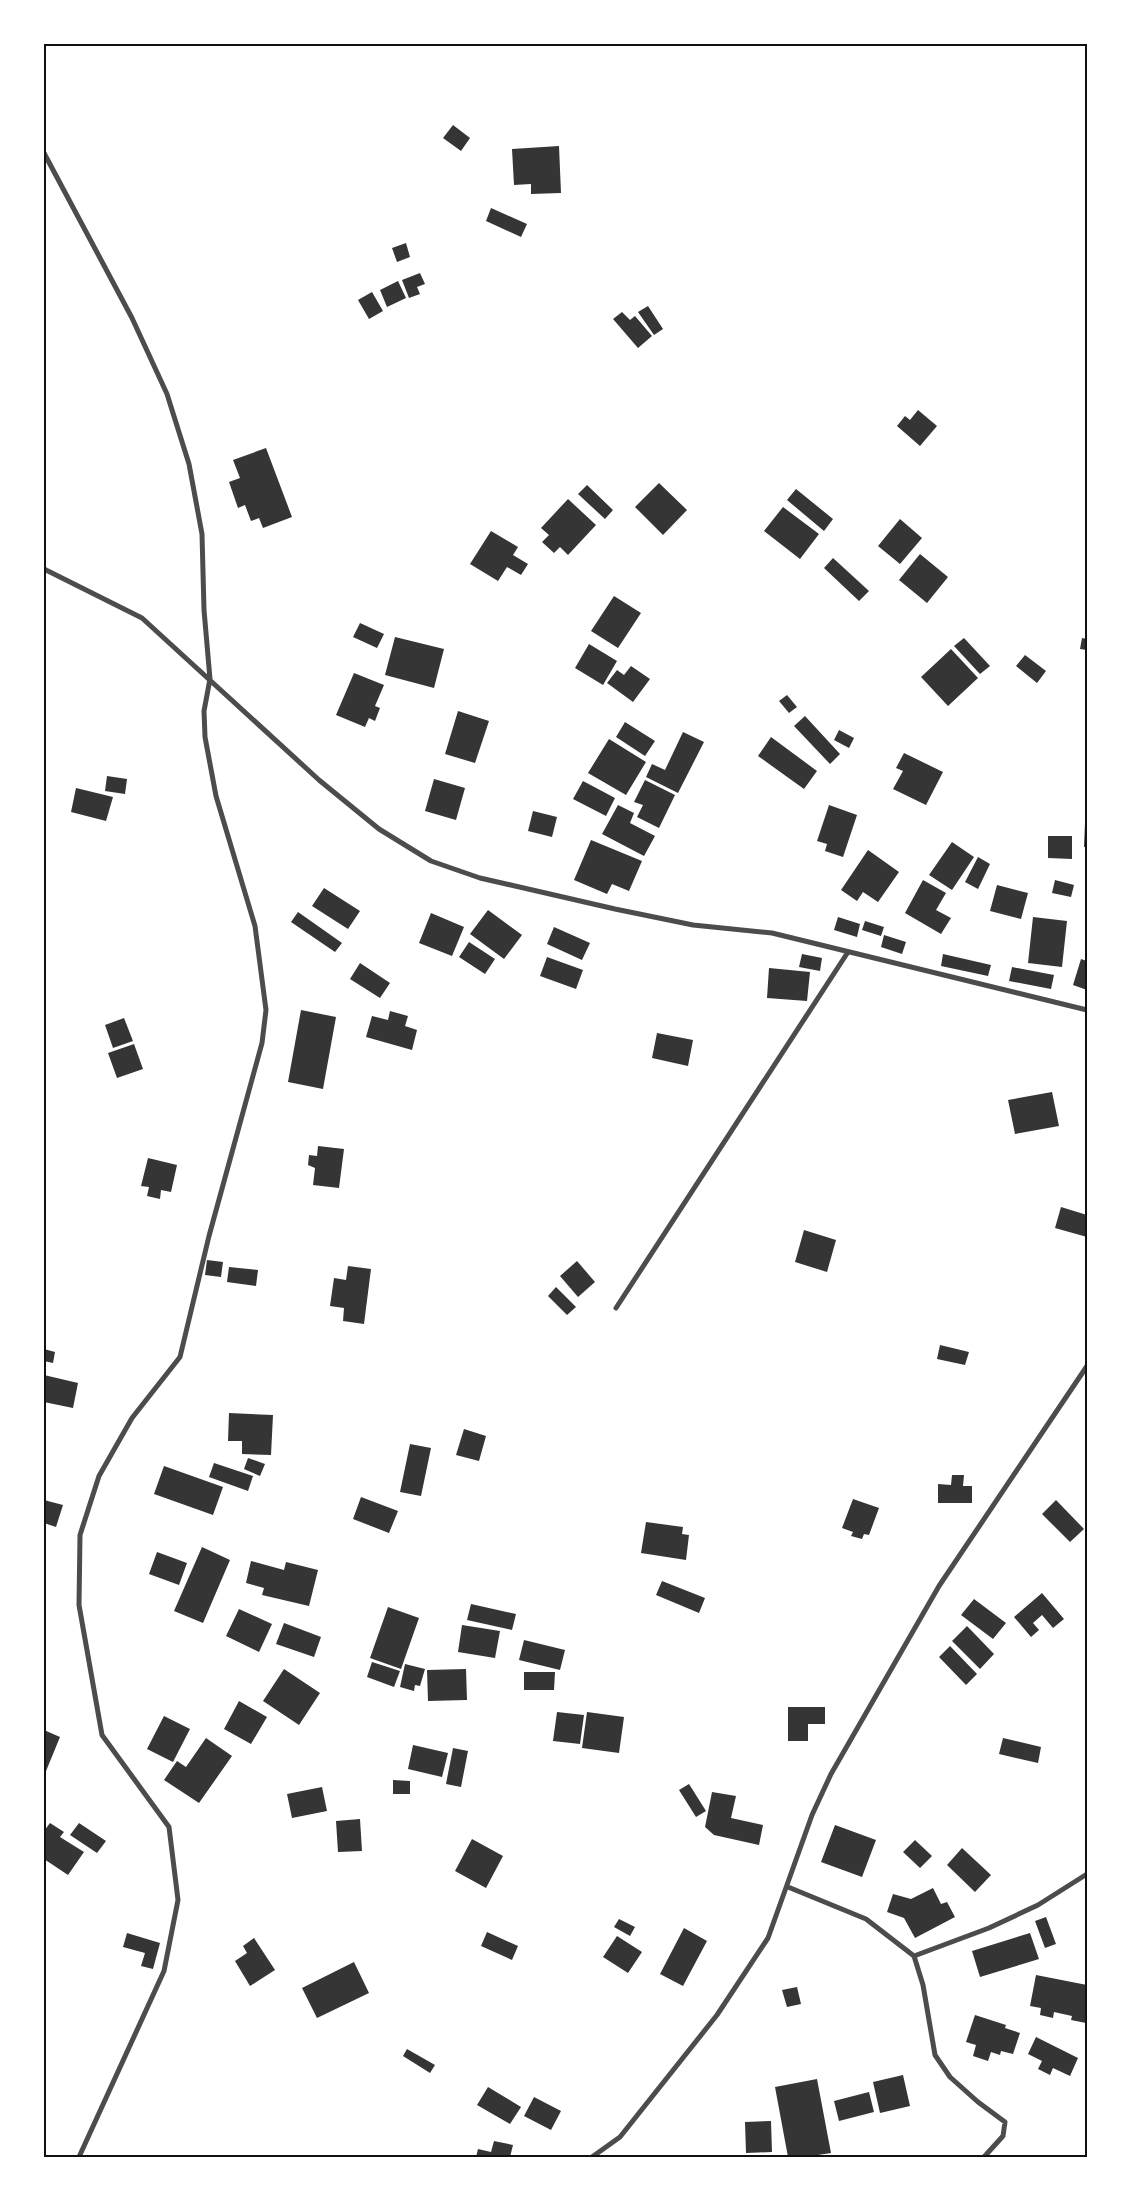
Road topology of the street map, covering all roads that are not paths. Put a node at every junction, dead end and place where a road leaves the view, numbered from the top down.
1 (44, 153) edge
2 (44, 569) edge
3 (210, 679) junction
4 (848, 952) junction
5 (1087, 1010) edge
6 (616, 1308) dead end
7 (1087, 1366) edge
8 (1087, 1874) edge
9 (788, 1887) junction
10 (914, 1956) junction
11 (79, 2157) edge
12 (592, 2157) edge
13 (984, 2157) edge

1 - 3 street
2 - 3 street
3 - 4 street
3 - 11 street
4 - 5 street
4 - 6 street
7 - 9 street
8 - 10 street
9 - 10 street
9 - 12 street
10 - 13 street

